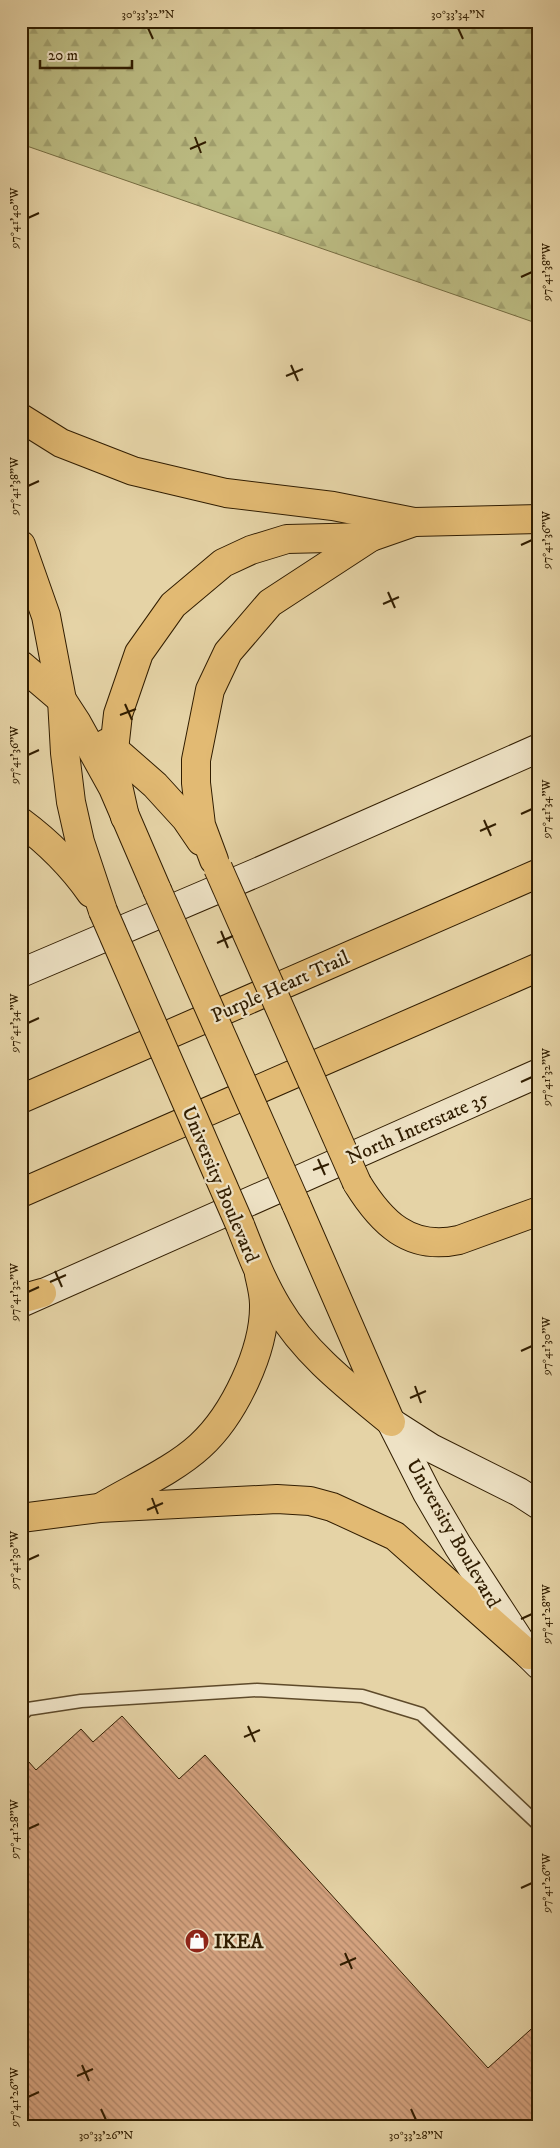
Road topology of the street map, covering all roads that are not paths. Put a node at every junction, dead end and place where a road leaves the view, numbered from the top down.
1 (21, 418) edge
2 (539, 519) edge
3 (414, 522) junction
4 (371, 537) junction
5 (21, 545) edge
6 (21, 666) edge
7 (62, 700) junction
8 (539, 748) edge
9 (114, 750) junction
10 (125, 817) junction
11 (21, 822) edge
12 (216, 864) junction
13 (539, 873) edge
14 (103, 911) junction
15 (539, 967) edge
16 (21, 973) edge
17 (539, 1073) edge
18 (21, 1099) edge
19 (21, 1193) edge
20 (539, 1211) edge
21 (259, 1274) junction
22 (28, 1298) edge
23 (391, 1422) junction
24 (539, 1505) edge
25 (99, 1508) junction
26 (21, 1518) edge
27 (534, 1660) edge
28 (21, 1715) edge
29 (539, 1825) edge

1 - 3 main road
2 - 3 main road
3 - 4 main road
4 - 9 main road
4 - 12 main road
5 - 7 main road
6 - 7 main road
7 - 9 main road
7 - 10 main road
7 - 14 main road
8 - 16 main road
9 - 10 main road
9 - 12 main road
10 - 23 main road, University Boulevard, bridge
11 - 14 main road
12 - 20 main road, bridge
13 - 18 main road, Purple Heart Trail
14 - 21 main road, University Boulevard, bridge
15 - 19 main road
17 - 22 main road, North Interstate 35
21 - 23 main road, University Boulevard
21 - 25 main road
23 - 24 main road, University Boulevard
23 - 27 main road, University Boulevard
25 - 26 main road
25 - 27 main road
28 - 29 lane

